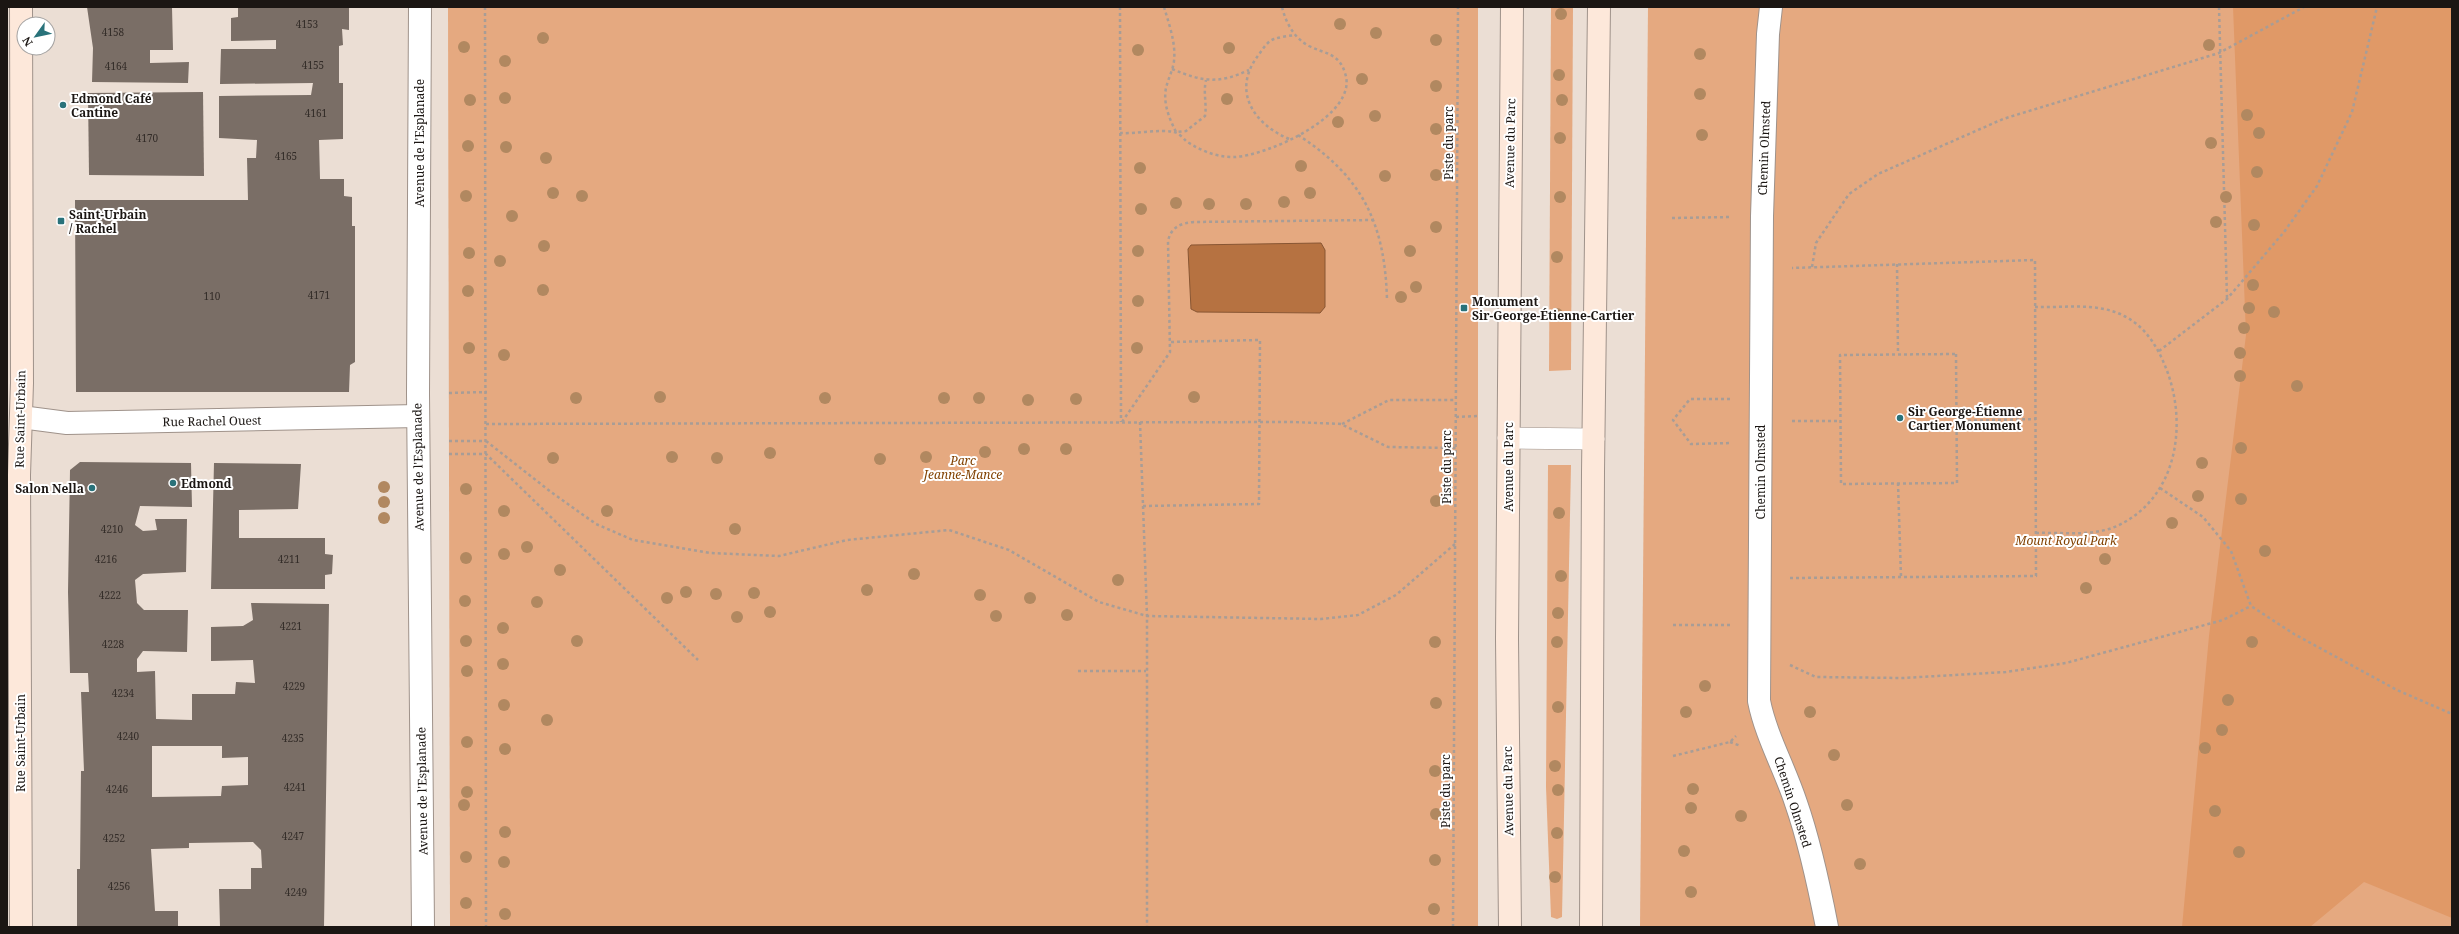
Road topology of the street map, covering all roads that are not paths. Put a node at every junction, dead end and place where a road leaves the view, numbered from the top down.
1 (21, 7) edge
2 (420, 7) edge
3 (1512, 7) edge
4 (1599, 7) edge
5 (1771, 7) edge
6 (14, 415) edge
7 (418, 416) junction
8 (1508, 438) junction
9 (1594, 439) junction
10 (13, 678) edge
11 (21, 927) edge
12 (423, 927) edge
13 (1510, 927) edge
14 (1591, 927) edge
15 (1827, 927) edge

1 - 6 main road, Rue Saint-Urbain
2 - 7 street, Avenue de l'Esplanade
3 - 8 main road, Avenue du Parc
4 - 9 main road
5 - 15 street, Chemin Olmsted
6 - 7 street, Rue Rachel Ouest
6 - 10 main road, Rue Saint-Urbain
7 - 12 street, Avenue de l'Esplanade
8 - 9 lane
8 - 13 main road, Avenue du Parc
9 - 14 main road
10 - 11 main road, Rue Saint-Urbain

